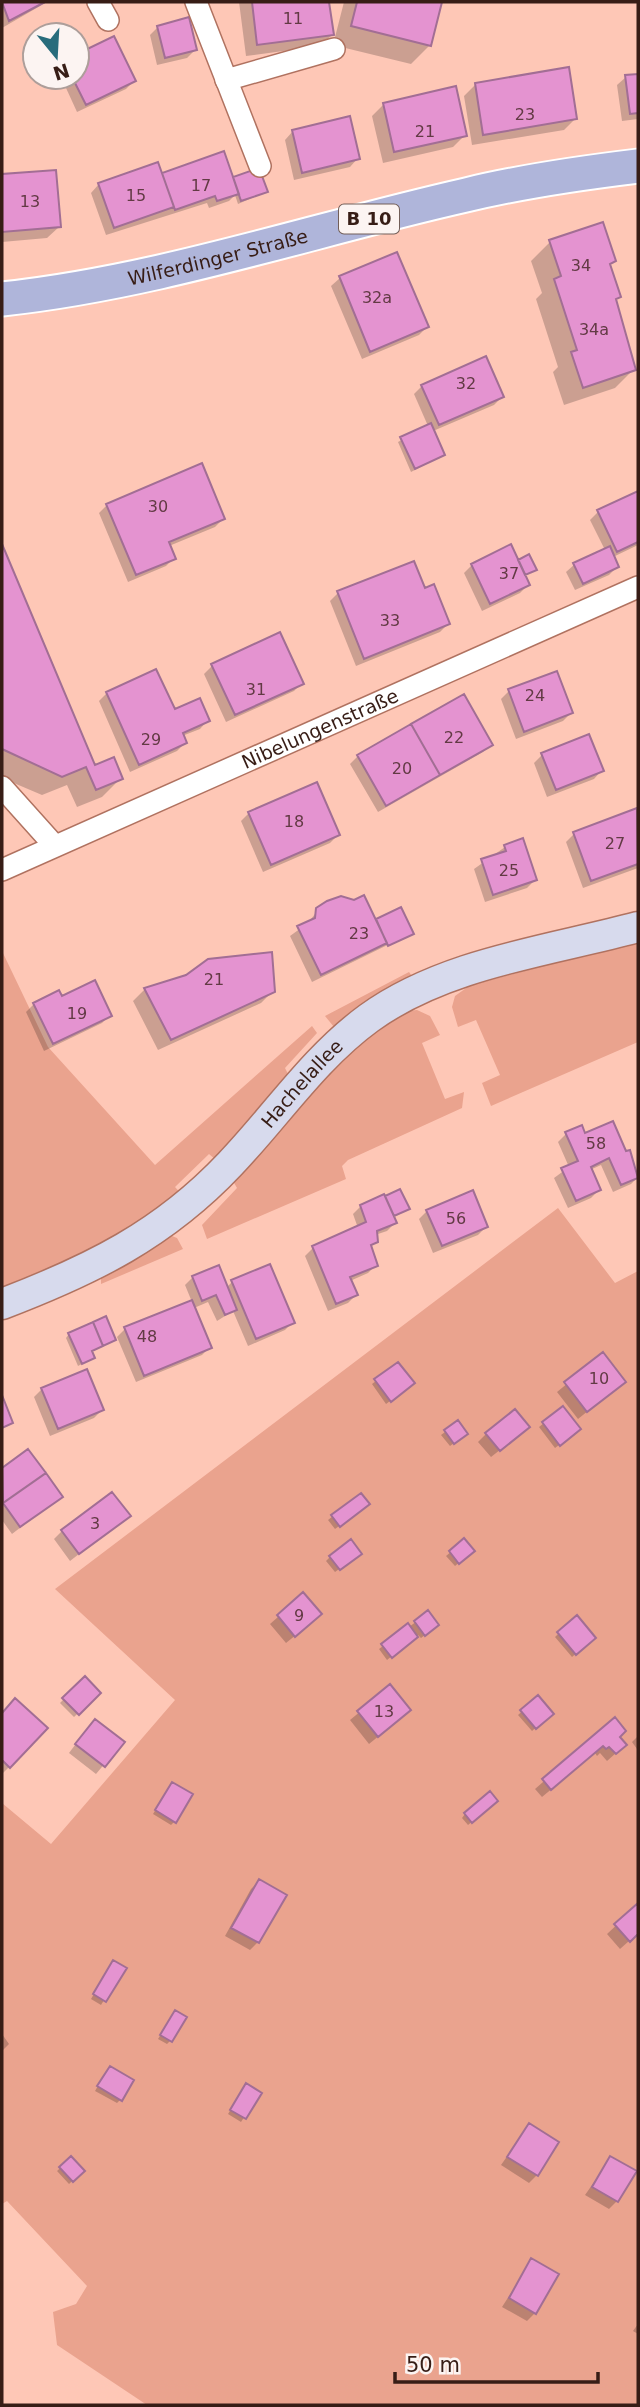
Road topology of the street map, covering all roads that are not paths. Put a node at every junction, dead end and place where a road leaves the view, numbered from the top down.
1 (196, 2) edge
2 (334, 49) dead end
3 (226, 80) junction
4 (260, 166) dead end
5 (638, 166) edge
6 (2, 299) edge
7 (638, 587) edge
8 (2, 787) edge
9 (54, 845) junction
10 (2, 870) edge
11 (638, 927) edge
12 (2, 1304) edge

1 - 3 street
2 - 3 street
3 - 4 street
5 - 6 main road, Wilferdinger Straße / B 10
7 - 9 street, Nibelungenstraße
8 - 9 street
9 - 10 street, Nibelungenstraße
11 - 12 street, Hachelallee

